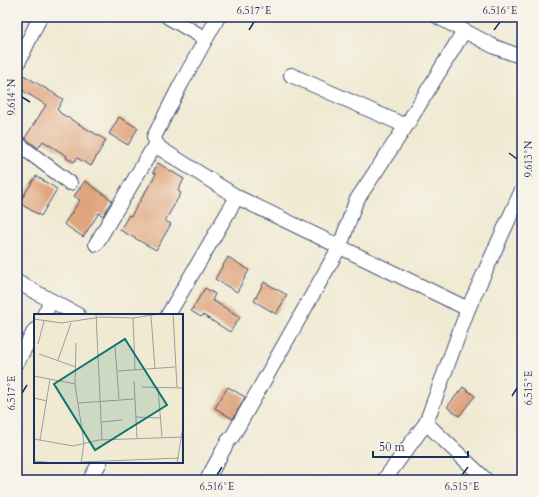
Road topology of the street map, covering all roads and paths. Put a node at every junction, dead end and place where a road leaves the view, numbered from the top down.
1 (40, 17) edge
2 (168, 17) edge
3 (218, 17) edge
4 (438, 17) edge
5 (464, 31) junction
6 (206, 39) junction
7 (522, 57) edge
8 (17, 65) edge
9 (291, 75) dead end
10 (406, 126) junction
11 (17, 143) edge
12 (156, 143) junction
13 (70, 184) dead end
14 (522, 190) edge
15 (237, 197) junction
16 (96, 244) dead end
17 (340, 246) junction
18 (17, 282) edge
19 (52, 301) junction
20 (468, 309) junction
21 (45, 314) edge
22 (76, 314) edge
23 (169, 314) edge
24 (34, 332) edge
25 (17, 362) edge
26 (426, 423) junction
27 (99, 463) edge
28 (90, 480) edge
29 (207, 480) edge
30 (384, 480) edge
31 (486, 480) edge

1 - 8 street
2 - 6 street
3 - 6 street
4 - 5 street
5 - 7 street
5 - 10 street
6 - 12 street
9 - 10 street
10 - 17 street
11 - 13 street
12 - 15 street
12 - 16 street
14 - 20 street
15 - 17 street
15 - 23 street
17 - 20 street
17 - 29 street
18 - 19 street
19 - 21 street
19 - 22 street
20 - 26 street
24 - 25 street
26 - 30 street
26 - 31 street
27 - 28 street

